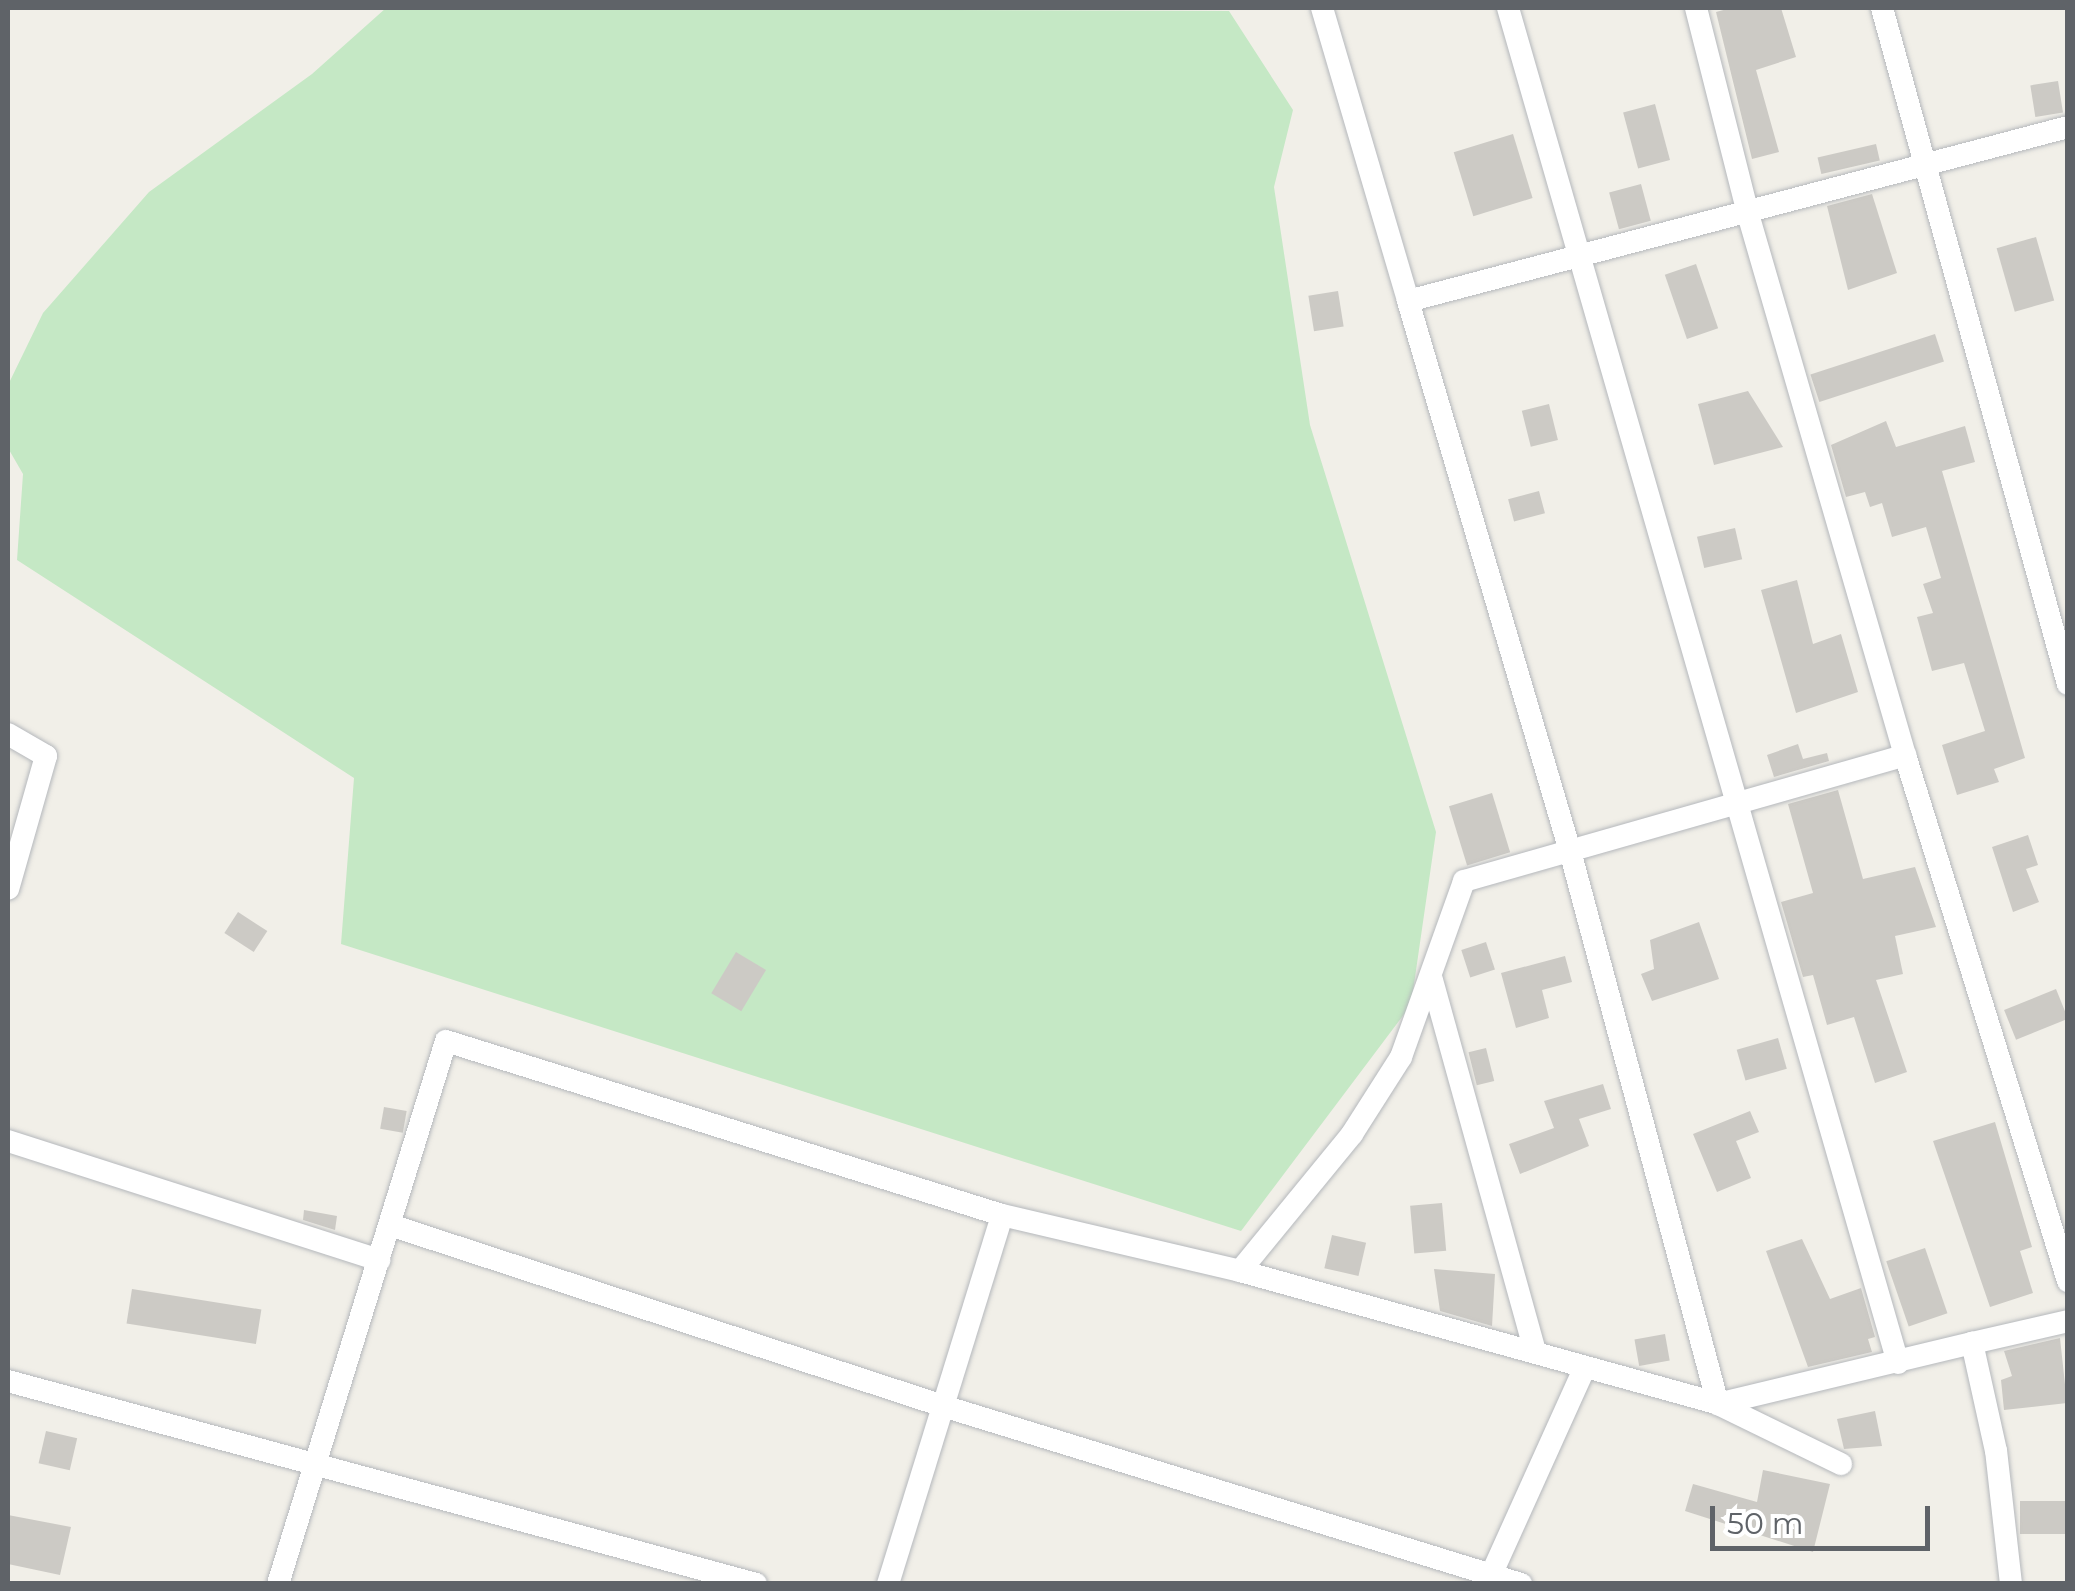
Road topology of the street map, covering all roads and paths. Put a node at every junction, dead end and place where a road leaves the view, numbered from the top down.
1 (1322, 8) edge
2 (1508, 8) edge
3 (1696, 8) edge
4 (1882, 8) edge
5 (2068, 127) edge
6 (1923, 162) junction
7 (1748, 214) junction
8 (1574, 256) junction
9 (1408, 302) junction
10 (2068, 684) edge
11 (8, 734) edge
12 (1905, 755) junction
13 (1736, 804) junction
14 (1570, 851) junction
15 (8, 889) edge
16 (1432, 980) junction
17 (8, 1142) edge
18 (1002, 1215) junction
19 (390, 1225) junction
20 (378, 1260) junction
21 (1240, 1271) junction
22 (2068, 1280) edge
23 (2068, 1322) edge
24 (1972, 1343) junction
25 (1534, 1349) junction
26 (1898, 1363) junction
27 (1584, 1368) junction
28 (8, 1381) edge
29 (1718, 1404) junction
30 (943, 1406) junction
31 (1841, 1464) dead end
32 (315, 1466) junction
33 (1489, 1579) edge
34 (278, 1584) edge
35 (756, 1584) edge
36 (888, 1584) edge
37 (1522, 1584) edge
38 (2011, 1584) edge

1 - 9 street
2 - 8 street
3 - 7 street
4 - 6 street
5 - 6 street
6 - 7 street
6 - 10 street
7 - 8 street
7 - 12 street
8 - 9 street
8 - 13 street
9 - 14 street
11 - 15 street
12 - 13 street
12 - 22 street
13 - 14 street
13 - 26 street
14 - 16 street
14 - 29 street
16 - 21 street
16 - 25 street
17 - 20 street
18 - 19 street
18 - 21 street
18 - 30 street
19 - 20 street
19 - 30 street
20 - 32 street
21 - 25 street
23 - 24 street
24 - 26 street
24 - 38 street
25 - 27 street
26 - 29 street
27 - 29 street
27 - 33 street
28 - 32 street
29 - 31 street
30 - 33 street
30 - 36 street
32 - 34 street
32 - 35 street
33 - 37 street

